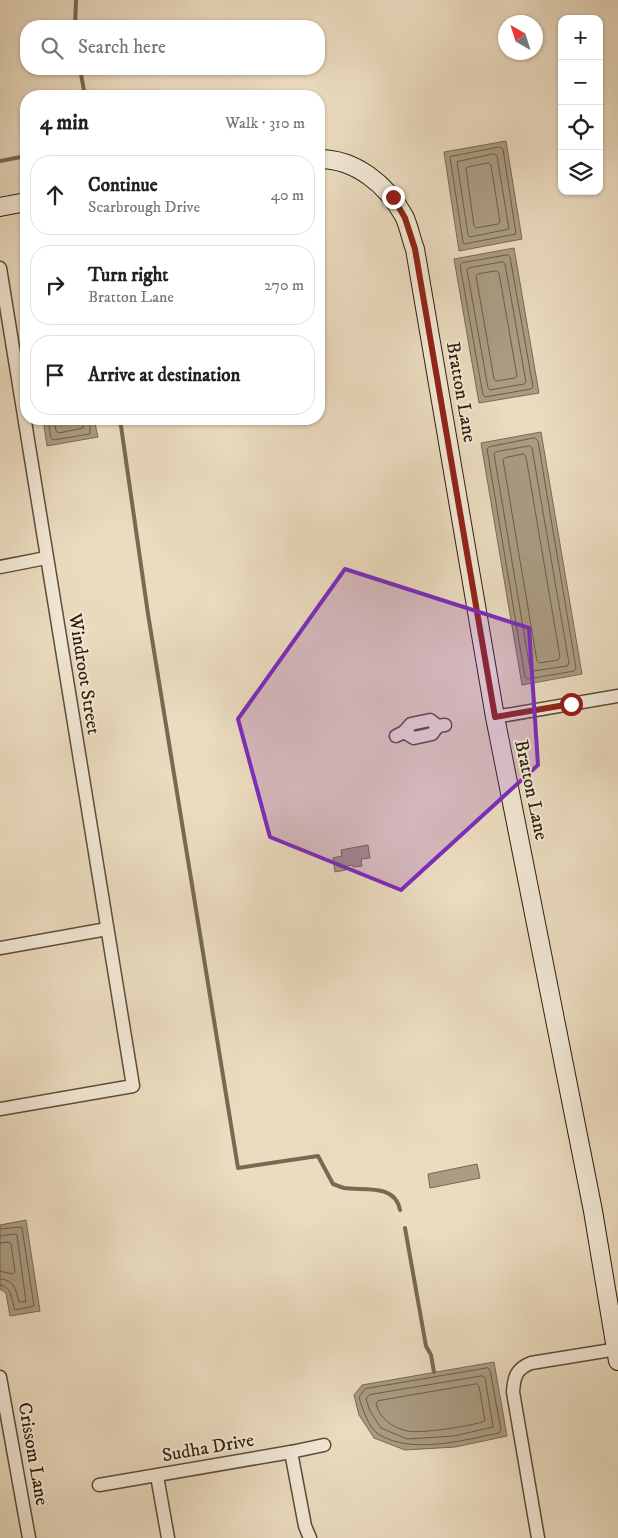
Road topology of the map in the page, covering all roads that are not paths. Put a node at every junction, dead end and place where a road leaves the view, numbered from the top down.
1 (325, 159) edge
2 (20, 203) edge
3 (0, 207) edge
4 (0, 268) edge
5 (20, 394) edge
6 (25, 425) edge
7 (46, 558) junction
8 (0, 567) edge
9 (618, 696) edge
10 (495, 717) junction
11 (442, 725) dead end
12 (400, 734) dead end
13 (106, 929) junction
14 (0, 948) edge
15 (0, 1109) edge
16 (617, 1353) edge
17 (0, 1378) edge
18 (4, 1421) edge
19 (324, 1445) dead end
20 (291, 1452) junction
21 (157, 1476) junction
22 (99, 1486) dead end
23 (29, 1538) edge
24 (168, 1538) edge
25 (310, 1538) edge
26 (538, 1538) edge

1 - 10 street, Bratton Lane
2 - 3 street
4 - 5 street, Windroot Street
6 - 7 street, Windroot Street
7 - 8 street
7 - 13 street, Windroot Street
9 - 10 street
10 - 16 street, Bratton Lane
11 - 12 street
13 - 14 street
13 - 15 street, Windroot Street
16 - 26 street
17 - 18 street, Crissom Lane
18 - 23 street, Crissom Lane
19 - 20 street, Sudha Drive
20 - 21 street, Sudha Drive
20 - 25 street
21 - 22 street, Sudha Drive
21 - 24 street

